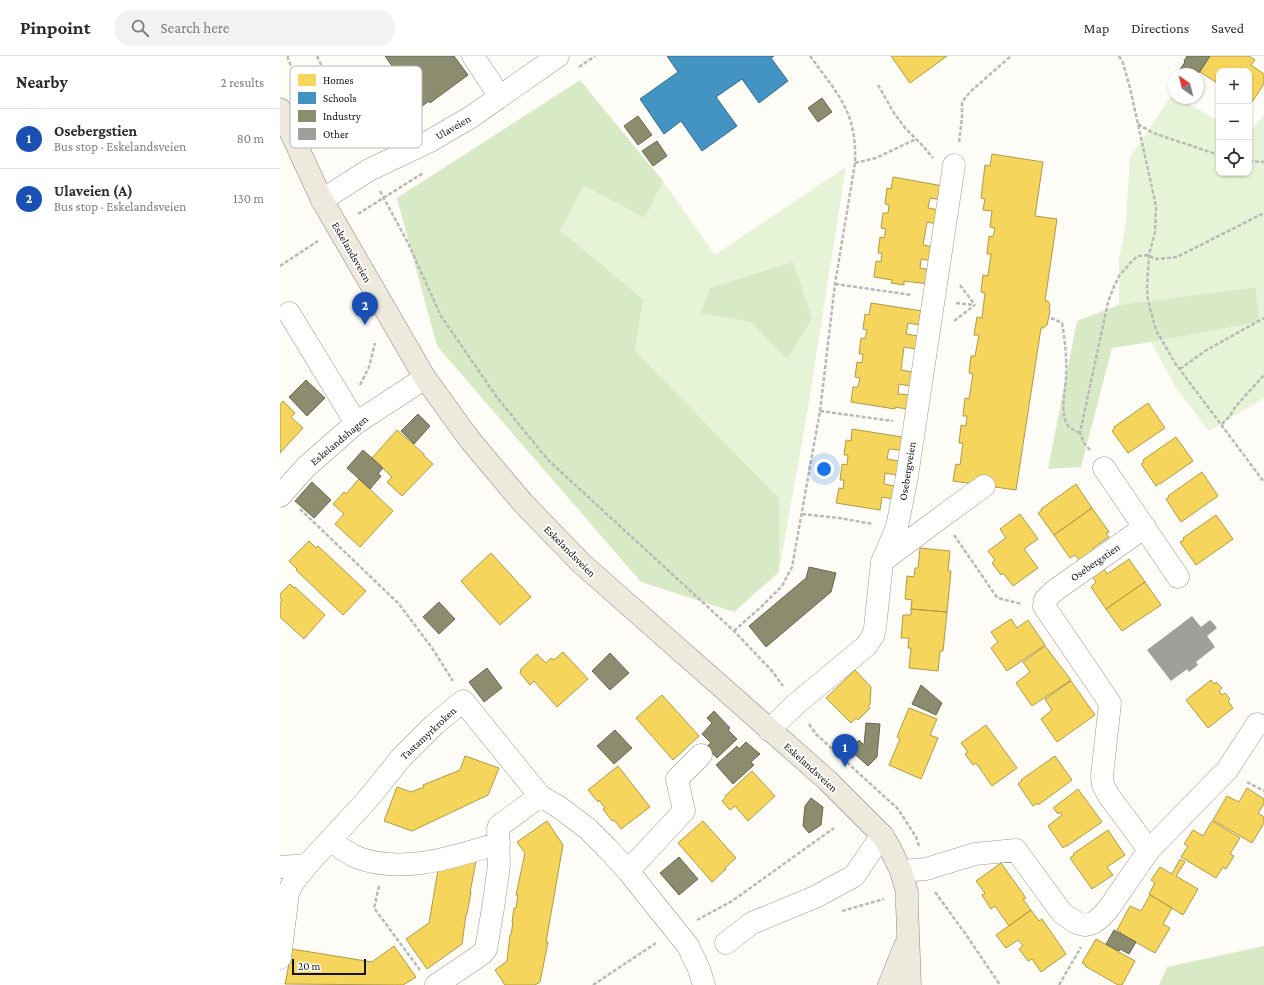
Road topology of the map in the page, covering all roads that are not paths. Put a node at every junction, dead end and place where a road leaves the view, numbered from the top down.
1 (473, 56) edge
2 (558, 56) edge
3 (500, 97) junction
4 (280, 110) edge
5 (290, 131) edge
6 (422, 144) edge
7 (298, 148) edge
8 (414, 148) edge
9 (954, 165) road end
10 (322, 200) junction
11 (289, 313) dead end
12 (424, 378) junction
13 (351, 416) junction
14 (1104, 468) road end
15 (984, 486) dead end
16 (281, 494) edge
17 (1145, 527) junction
18 (882, 562) junction
19 (1178, 576) dead end
20 (1257, 724) dead end
21 (769, 730) junction
22 (701, 755) dead end
23 (540, 796) junction
24 (882, 834) junction
25 (330, 840) junction
26 (499, 842) junction
27 (1149, 850) junction
28 (307, 864) junction
29 (280, 867) edge
30 (628, 871) junction
31 (901, 871) junction
32 (284, 894) edge
33 (908, 939) junction
34 (726, 942) dead end
35 (280, 958) edge
36 (429, 980) edge
37 (704, 985) edge
38 (889, 985) edge
39 (910, 985) edge

1 - 3 street
2 - 3 street, Ulaveien
3 - 6 street, Ulaveien
4 - 5 main road, Eskelandsveien
7 - 10 main road, Eskelandsveien
8 - 10 street, Ulaveien
9 - 18 street, Osebergveien
10 - 12 main road, Eskelandsveien
11 - 13 street
12 - 13 street, Eskelandshagen
12 - 21 main road, Eskelandsveien
13 - 16 street, Eskelandshagen
14 - 17 street
15 - 18 street
17 - 19 street
17 - 27 street, Osebergstien
18 - 21 street, Osebergveien
20 - 27 street
21 - 24 main road, Eskelandsveien
22 - 30 street
23 - 25 street, Tastamyrkroken
23 - 26 street
23 - 30 street, Tastamyrkroken
24 - 31 main road, Eskelandsveien
24 - 34 street
25 - 26 street
25 - 28 street, Tastamyrkroken
26 - 36 street
27 - 31 street
28 - 29 street
28 - 32 street, Tastamyrkroken
30 - 37 street, Tastamyrkroken
31 - 33 main road, Eskelandsveien
32 - 35 street, Tastamyrkroken
33 - 38 main road, Eskelandsveien
33 - 39 main road, Eskelandsveien

